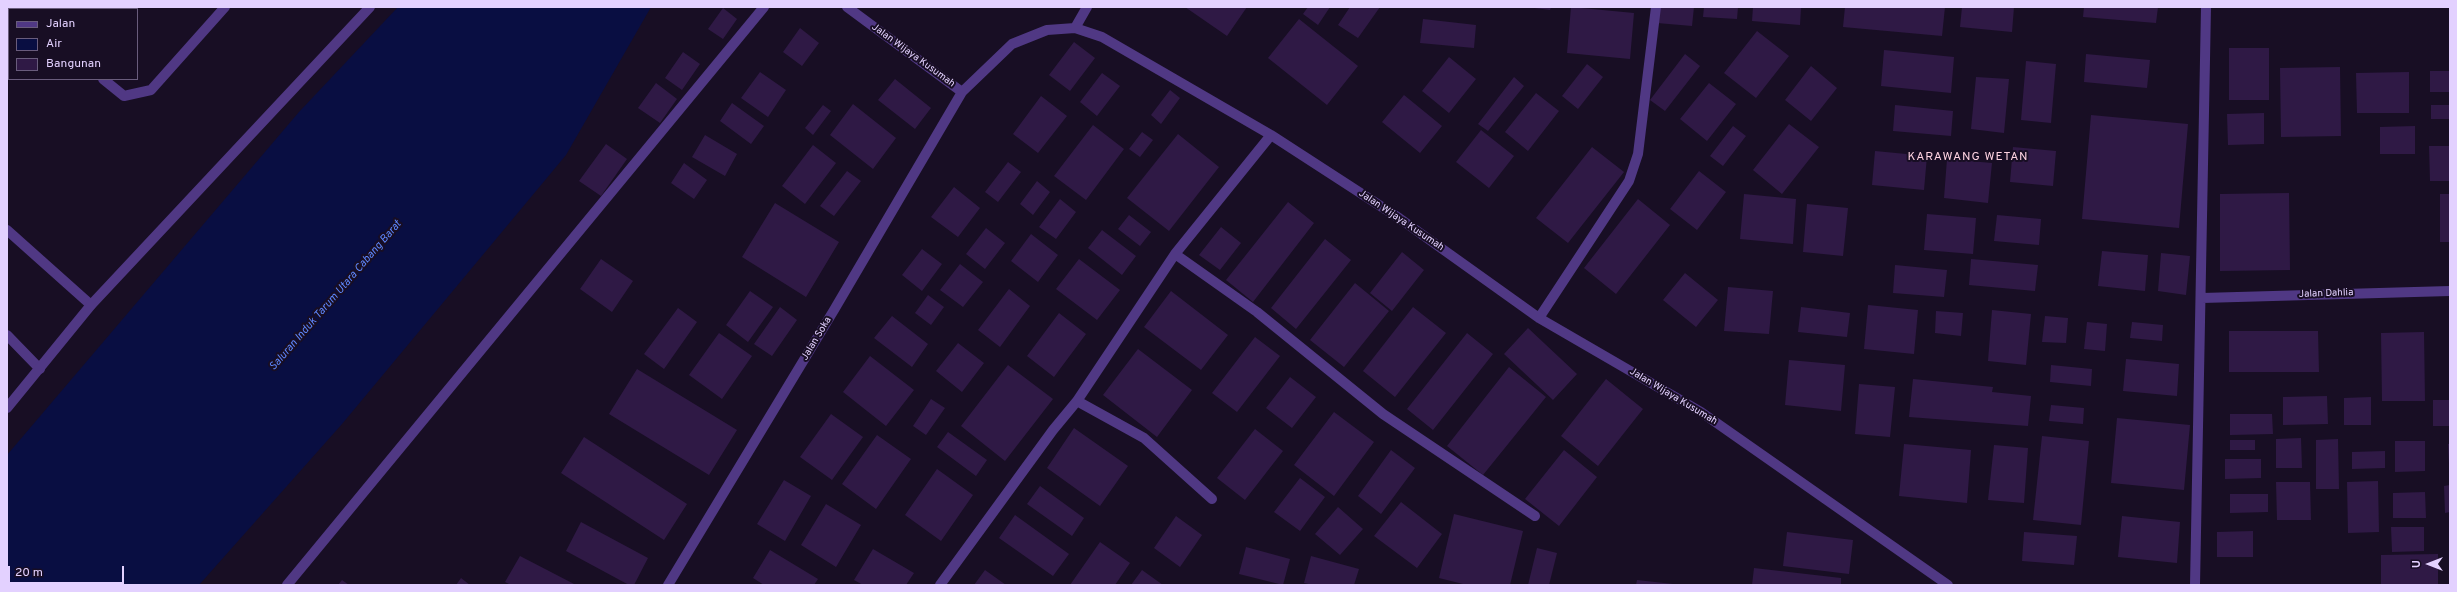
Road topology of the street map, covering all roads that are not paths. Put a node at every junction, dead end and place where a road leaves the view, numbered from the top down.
1 (225, 7) edge
2 (370, 7) edge
3 (764, 7) edge
4 (847, 7) edge
5 (1088, 7) edge
6 (1656, 7) edge
7 (2206, 7) edge
8 (1075, 28) junction
9 (104, 80) edge
10 (962, 92) junction
11 (1271, 135) junction
12 (7, 230) edge
13 (1175, 254) junction
14 (2450, 291) edge
15 (2202, 298) junction
16 (91, 305) junction
17 (1539, 318) junction
18 (7, 335) edge
19 (40, 368) junction
20 (1077, 401) junction
21 (7, 408) edge
22 (1212, 499) dead end
23 (1535, 516) dead end
24 (287, 585) edge
25 (668, 585) edge
26 (940, 585) edge
27 (1948, 585) edge
28 (2195, 585) edge

1 - 9 street
2 - 16 street
3 - 24 street
4 - 10 street, Jalan Wijaya Kusumah
5 - 8 street
6 - 17 street
7 - 15 street
8 - 10 street, Jalan Wijaya Kusumah
8 - 11 street, Jalan Wijaya Kusumah
10 - 25 street, Jalan Soka
11 - 13 street
11 - 17 street, Jalan Wijaya Kusumah
12 - 16 street
13 - 20 street
13 - 23 street
14 - 15 street, Jalan Dahlia
15 - 28 street
16 - 19 street
17 - 27 street, Jalan Wijaya Kusumah
18 - 19 street
19 - 21 street
20 - 22 street
20 - 26 street

